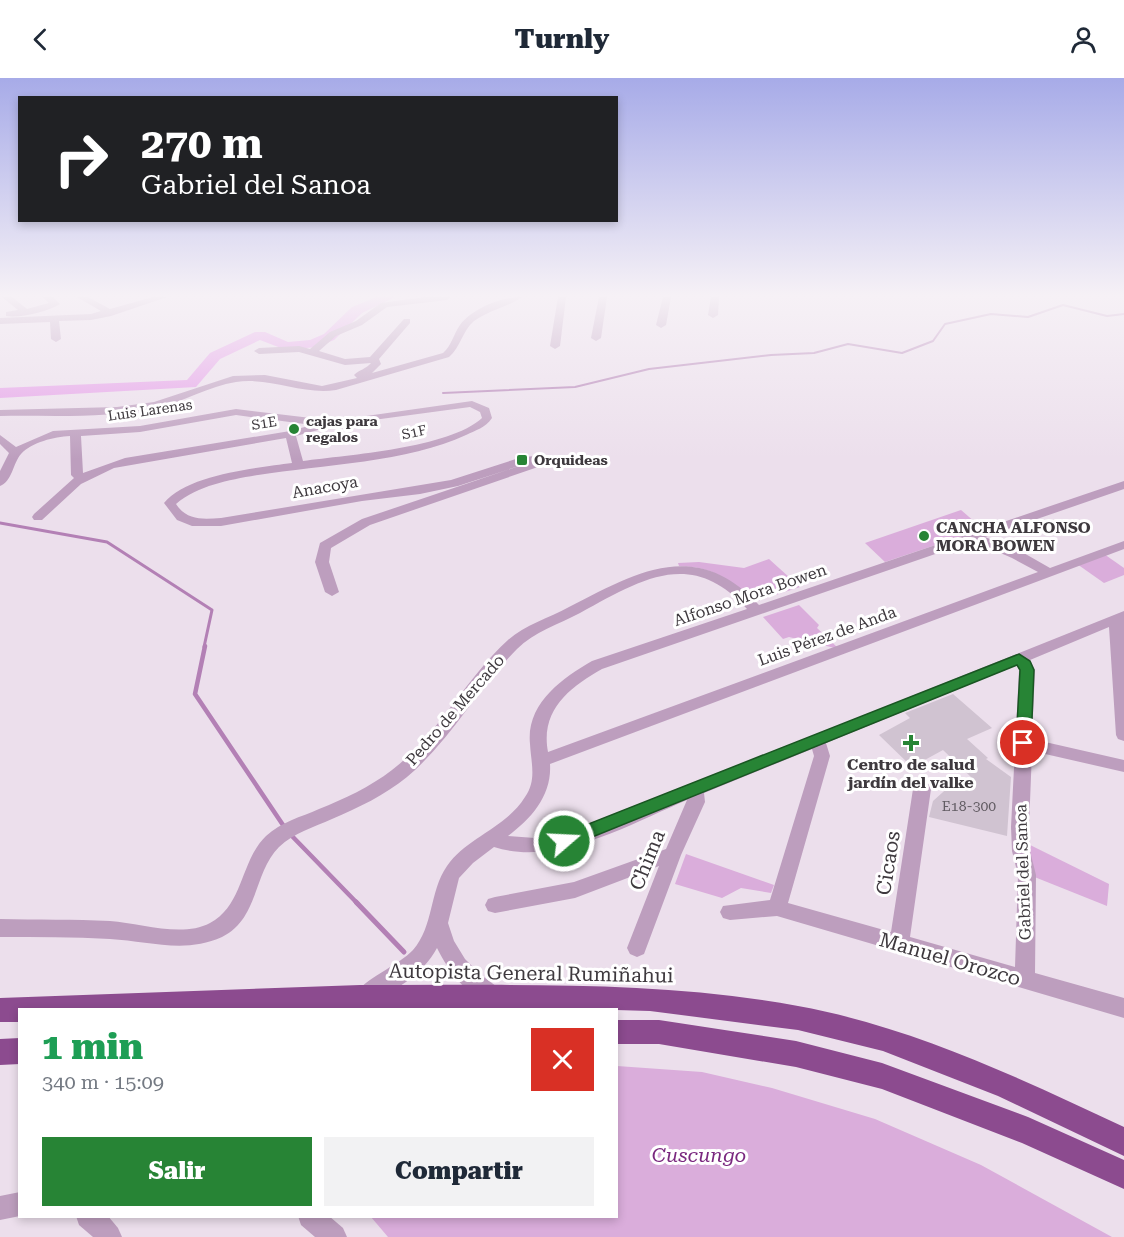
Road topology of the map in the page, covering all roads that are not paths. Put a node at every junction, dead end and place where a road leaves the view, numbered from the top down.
1 (302, 351) edge
2 (380, 351) edge
3 (451, 351) edge
4 (311, 353) joint
5 (373, 359) junction
6 (359, 381) junction
7 (454, 405) joint
8 (0, 413) edge
9 (325, 426) junction
10 (75, 433) junction
11 (290, 434) junction
12 (0, 438) edge
13 (15, 453) junction
14 (299, 466) junction
15 (81, 477) junction
16 (0, 482) edge
17 (1124, 485) edge
18 (195, 486) joint
19 (38, 517) dead end
20 (974, 537) junction
21 (1124, 545) edge
22 (1049, 573) junction
23 (332, 592) dead end
24 (758, 612) junction
25 (1120, 618) edge
26 (1019, 659) junction
27 (1124, 735) edge
28 (814, 740) junction
29 (1023, 743) junction
30 (543, 760) junction
31 (1124, 766) edge
32 (695, 789) junction
33 (922, 789) dead end
34 (492, 839) junction
35 (672, 855) junction
36 (495, 905) dead end
37 (777, 908) junction
38 (730, 912) dead end
39 (438, 924) junction
40 (0, 928) edge
41 (899, 945) junction
42 (637, 948) dead end
43 (1025, 980) junction
44 (360, 997) junction
45 (495, 998) junction
46 (72, 1008) edge
47 (1124, 1008) edge
48 (0, 1010) edge
49 (18, 1010) edge
50 (618, 1032) edge
51 (18, 1051) edge
52 (0, 1052) edge
53 (1124, 1142) edge
54 (1124, 1175) edge
55 (18, 1204) edge
56 (0, 1208) edge
57 (91, 1218) edge
58 (312, 1218) edge
59 (109, 1237) edge
60 (334, 1237) edge

1 - 4 street
2 - 5 street
3 - 6 street
4 - 5 street
5 - 6 street
6 - 8 street
7 - 9 street, S1E
7 - 14 street, S1F
9 - 10 street, Luis Larenas
9 - 11 street, S1E
10 - 13 street, Luis Larenas
10 - 15 street
11 - 14 street
11 - 15 street, S1E
12 - 13 street
13 - 16 street
14 - 18 street, S1F
15 - 19 street, S1E
17 - 20 street, Alfonso Mora Bowen
18 - 23 street, Anacoya
20 - 22 street
20 - 24 street, Alfonso Mora Bowen
21 - 22 street, Luis Pérez de Anda
22 - 30 street, Luis Pérez de Anda
24 - 30 street, Alfonso Mora Bowen
24 - 40 street, Pedro de Mercado
25 - 26 street
25 - 27 street
26 - 28 street
26 - 29 street, Gabriel del Sanoa
28 - 32 street
28 - 37 street
29 - 31 street
29 - 43 street, Gabriel del Sanoa
30 - 34 street, Alfonso Mora Bowen
32 - 34 street
32 - 35 street, Chima
33 - 41 street, Cicaos
34 - 39 street, Alfonso Mora Bowen
35 - 36 street
35 - 42 street, Chima
37 - 38 street, Manuel Orozco
37 - 41 street, Manuel Orozco
39 - 44 street, Alfonso Mora Bowen
39 - 45 street
41 - 43 street, Manuel Orozco
43 - 47 street, Manuel Orozco
44 - 45 highway, Autopista General Rumiñahui
44 - 46 highway, Autopista General Rumiñahui
45 - 53 highway, Autopista General Rumiñahui
48 - 49 highway, Autopista General Rumiñahui
50 - 54 highway
51 - 52 highway
55 - 56 street
57 - 59 street
58 - 60 street

